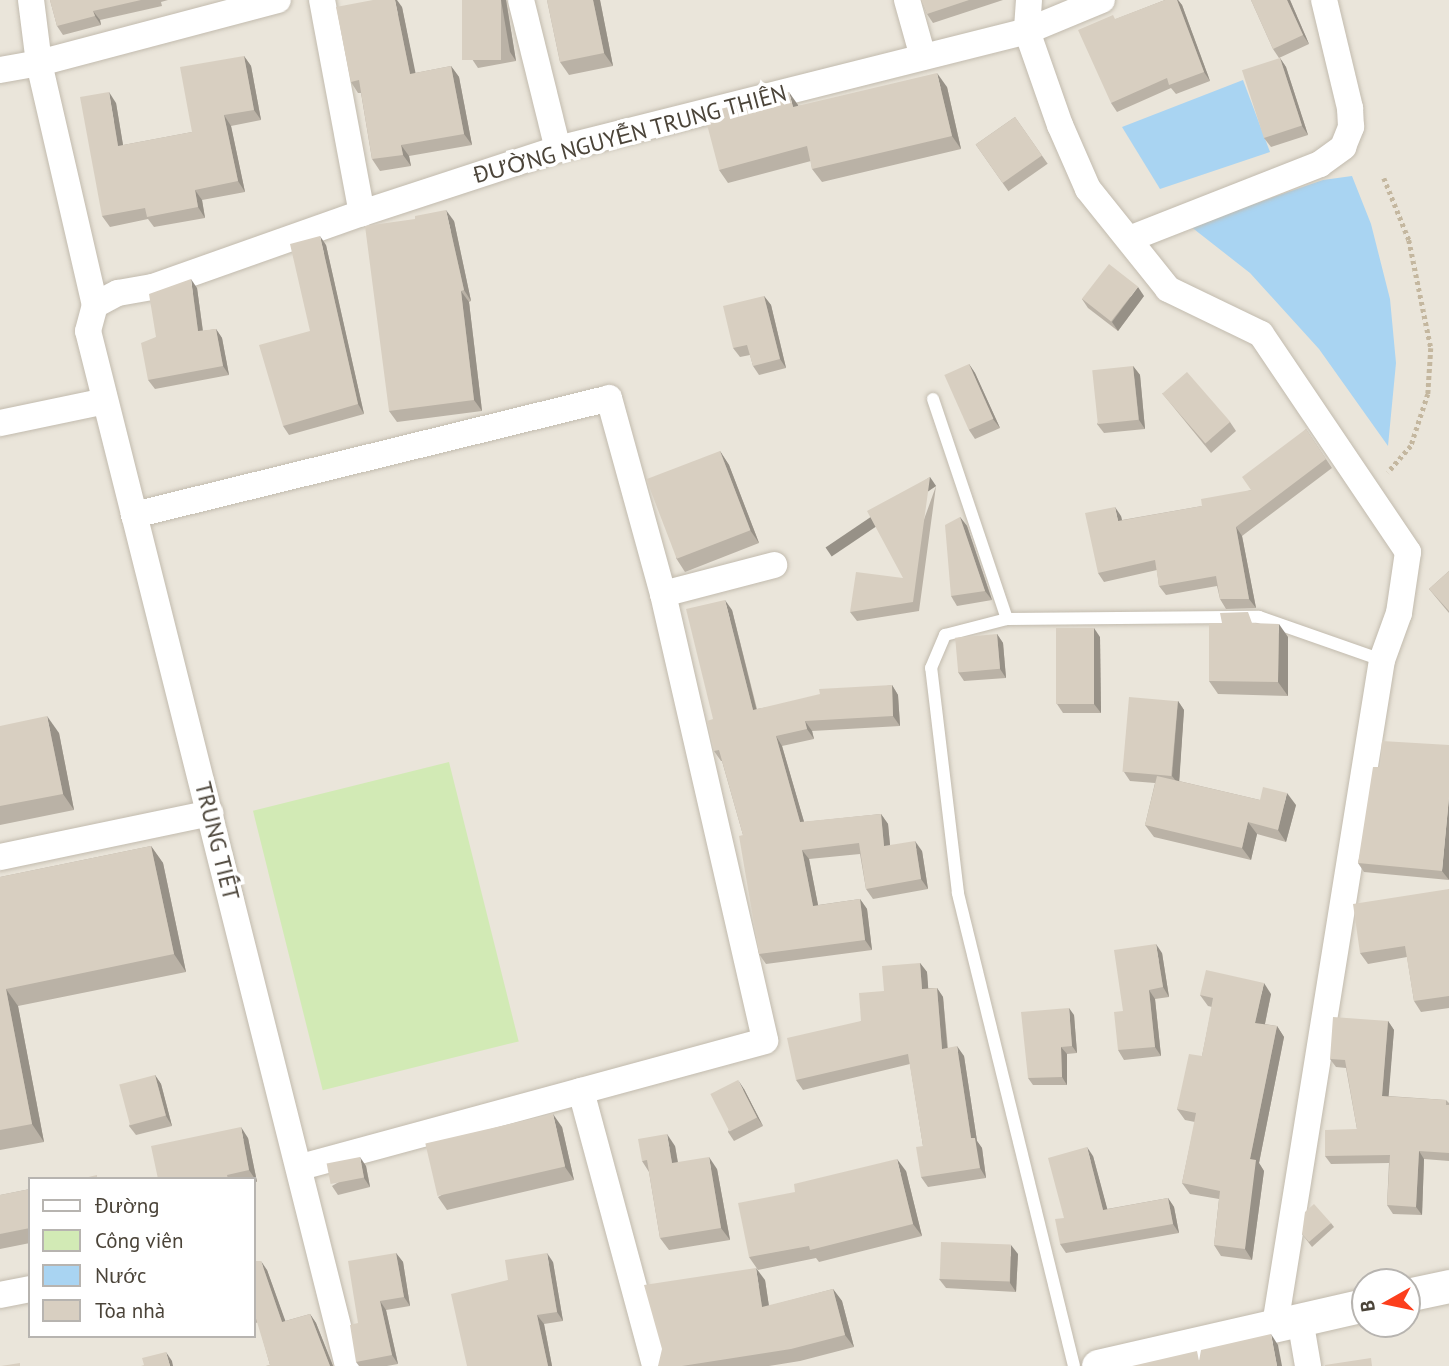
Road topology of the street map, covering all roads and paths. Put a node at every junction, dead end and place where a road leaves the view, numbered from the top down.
1 (31, 0) edge
2 (278, 0) edge
3 (322, 0) edge
4 (521, 0) edge
5 (908, 0) edge
6 (1029, 0) edge
7 (1102, 0) edge
8 (1324, 0) edge
9 (1027, 31) junction
10 (923, 57) junction
11 (39, 63) junction
12 (0, 70) edge
13 (558, 149) junction
14 (1384, 178) dead end
15 (362, 213) junction
16 (1129, 239) junction
17 (93, 311) junction
18 (933, 399) dead end
19 (106, 401) junction
20 (0, 423) edge
21 (1368, 493) junction
22 (134, 515) junction
23 (774, 565) dead end
24 (663, 594) junction
25 (1007, 619) junction
26 (1382, 660) junction
27 (210, 813) junction
28 (0, 857) edge
29 (582, 1091) junction
30 (299, 1168) junction
31 (1449, 1286) edge
32 (28, 1289) edge
33 (1421, 1292) edge
34 (0, 1295) edge
35 (1351, 1308) edge
36 (1288, 1322) junction
37 (348, 1366) edge
38 (654, 1366) edge
39 (1074, 1366) edge
40 (1098, 1366) edge
41 (1308, 1366) edge

1 - 11 street, TRUNG TIẾT
2 - 11 street
3 - 15 street
4 - 13 street
5 - 10 street
6 - 9 street
7 - 9 street, ĐƯỜNG NGUYỄN TRUNG THIÊN
8 - 16 street
9 - 10 street, ĐƯỜNG NGUYỄN TRUNG THIÊN
9 - 16 street
10 - 13 street, ĐƯỜNG NGUYỄN TRUNG THIÊN
11 - 12 street
11 - 17 street, TRUNG TIẾT
13 - 15 street, ĐƯỜNG NGUYỄN TRUNG THIÊN
14 - 21 path
15 - 17 street, ĐƯỜNG NGUYỄN TRUNG THIÊN
16 - 21 street
17 - 19 street, TRUNG TIẾT
18 - 25 lane
19 - 20 street
19 - 22 street, TRUNG TIẾT
21 - 26 street
22 - 24 street
22 - 27 street, TRUNG TIẾT
23 - 24 street
24 - 29 street
25 - 26 lane
25 - 39 lane
26 - 36 street
27 - 28 street
27 - 30 street, TRUNG TIẾT
29 - 30 street
29 - 38 street
30 - 37 street, TRUNG TIẾT
31 - 33 street
32 - 34 street
35 - 36 street
36 - 40 street
36 - 41 street

